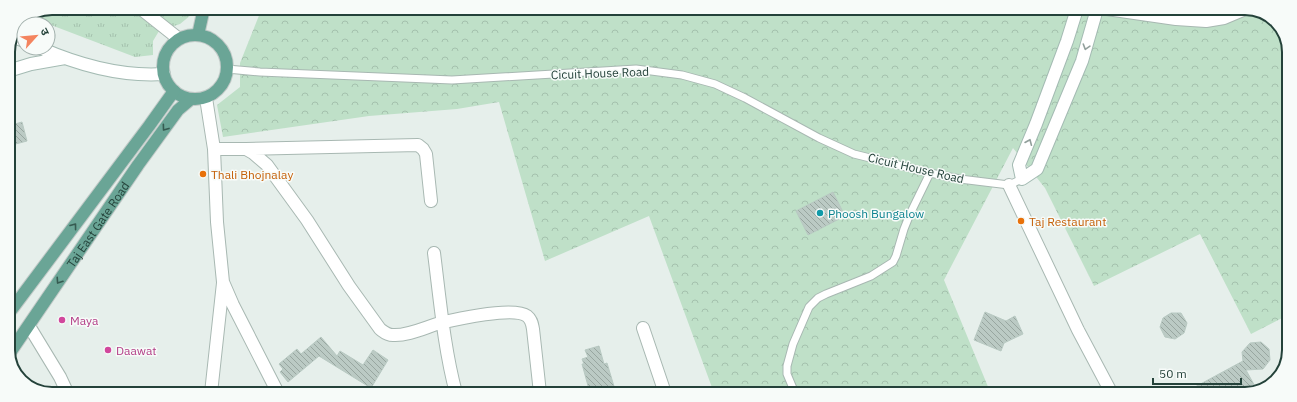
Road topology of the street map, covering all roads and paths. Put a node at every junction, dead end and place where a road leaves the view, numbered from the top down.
1 (149, 15) edge
2 (202, 15) edge
3 (1076, 15) edge
4 (1095, 15) edge
5 (1148, 15) edge
6 (1231, 15) edge
7 (198, 35) junction
8 (180, 39) junction
9 (56, 55) edge
10 (64, 58) junction
11 (15, 69) edge
12 (227, 69) junction
13 (164, 74) junction
14 (174, 91) junction
15 (206, 98) junction
16 (191, 99) junction
17 (214, 149) junction
18 (246, 149) junction
19 (930, 173) junction
20 (1022, 179) junction
21 (1009, 185) junction
22 (431, 201) dead end
23 (434, 253) dead end
24 (223, 282) junction
25 (15, 305) edge
26 (443, 323) junction
27 (29, 326) junction
28 (643, 328) dead end
29 (15, 346) edge
30 (65, 387) edge
31 (212, 387) edge
32 (275, 387) edge
33 (454, 387) edge
34 (539, 387) edge
35 (663, 387) edge
36 (792, 387) edge
37 (1108, 387) edge

1 - 8 street
2 - 7 main road
20 -> 3 street
4 -> 20 street
5 - 6 street
7 - 8 main road
7 - 12 main road
8 - 13 main road
9 - 10 street
10 - 11 street
10 - 13 street
12 - 15 main road
12 - 19 lane, Cicuit House Road
13 - 14 main road
14 - 16 main road
25 -> 14 main road
15 - 16 main road
15 - 17 street
16 -> 27 main road, Taj East Gate Road
17 - 18 street
17 - 24 street
18 - 22 street
18 - 26 street
19 - 21 lane, Cicuit House Road
19 - 36 lane
20 - 21 lane
21 - 37 street
23 - 26 street
24 - 31 street
24 - 32 street
26 - 33 street
26 - 34 street
27 - 29 main road, Taj East Gate Road
27 - 30 street
28 - 35 street

